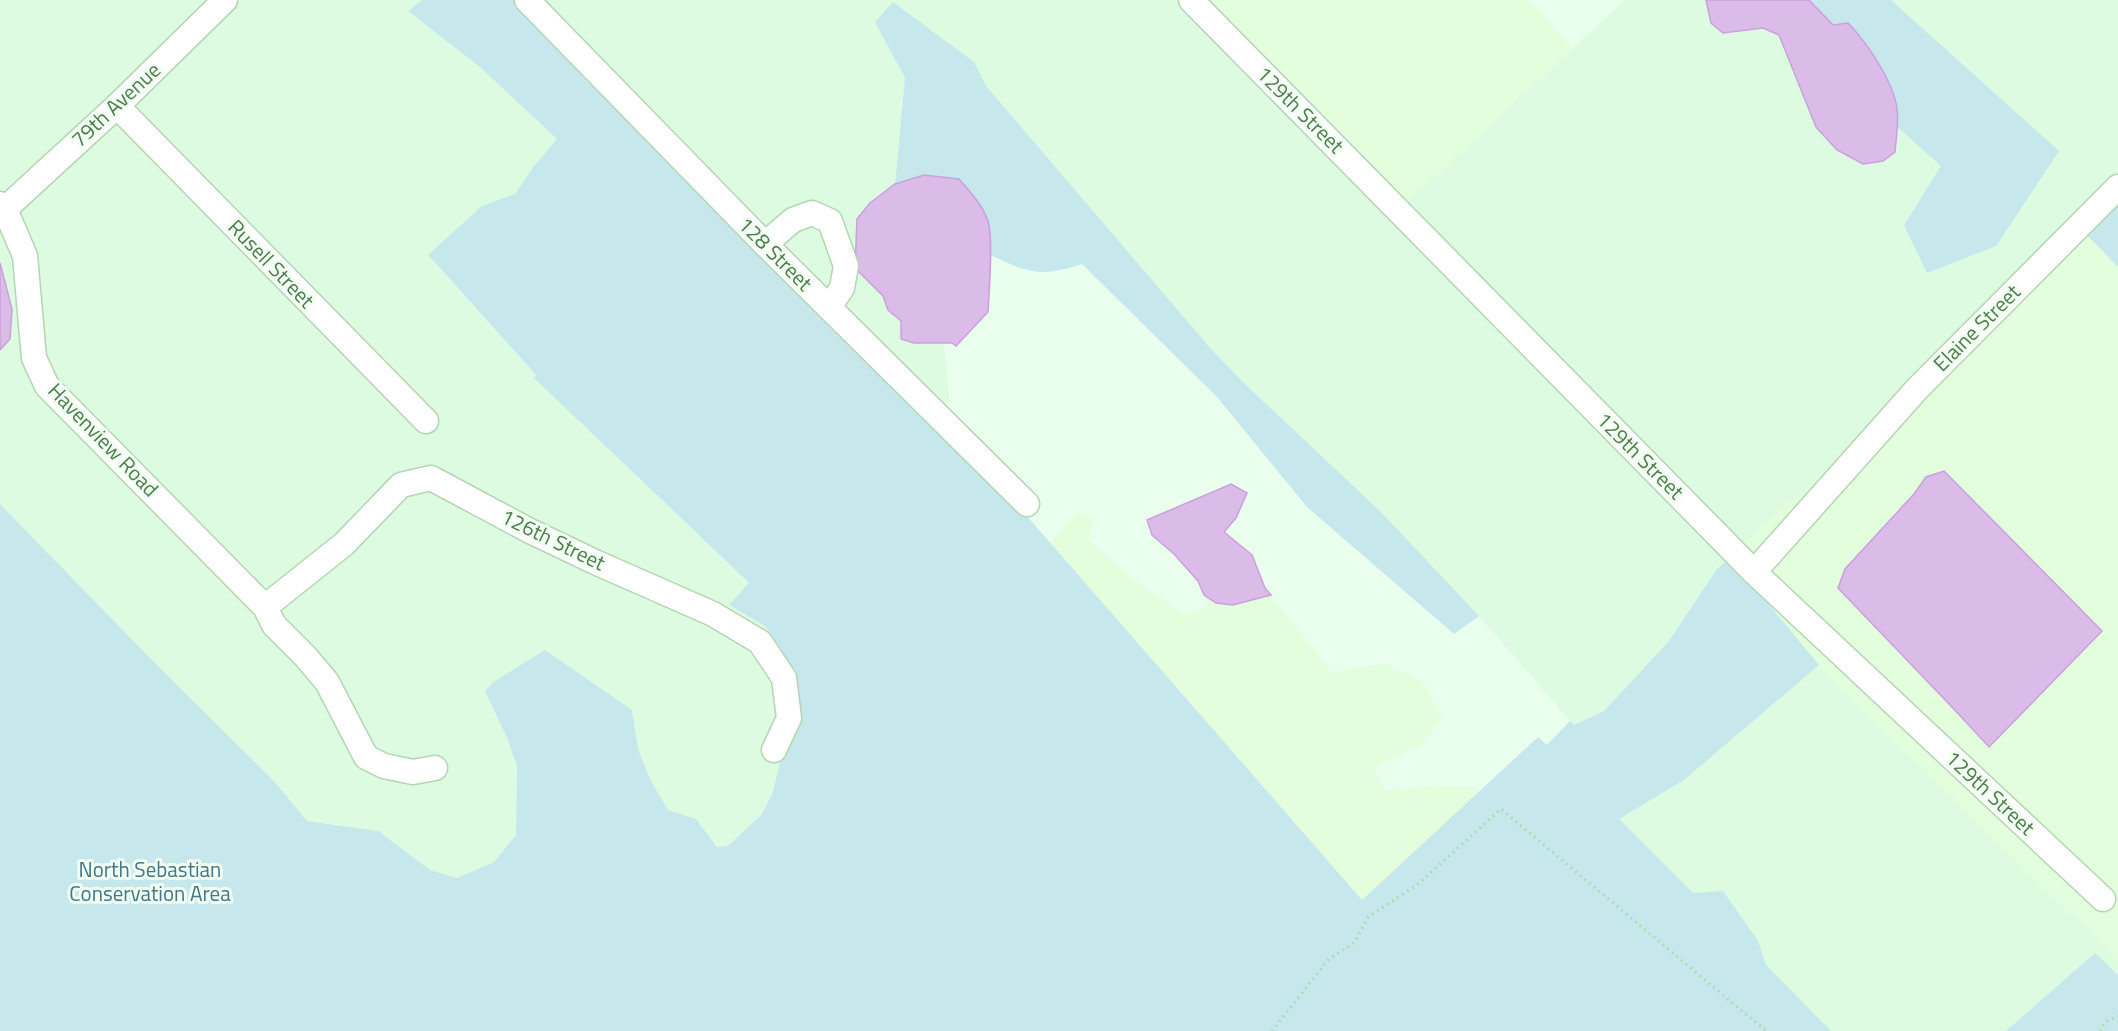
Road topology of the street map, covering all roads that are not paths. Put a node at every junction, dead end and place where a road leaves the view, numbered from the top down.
1 (225, 0) edge
2 (527, 0) edge
3 (1191, 0) edge
4 (117, 106) junction
5 (2118, 187) edge
6 (2, 206) edge
7 (765, 244) junction
8 (829, 307) junction
9 (426, 421) dead end
10 (1027, 504) dead end
11 (1754, 572) junction
12 (266, 607) junction
13 (774, 750) dead end
14 (435, 768) dead end
15 (2103, 899) dead end

1 - 4 street, 79th Avenue
2 - 7 street, 128 Street
3 - 11 street, 129th Street
4 - 6 street, 79th Avenue
4 - 9 street, Rusell Street
5 - 11 street, Elaine Street
6 - 12 street, Havenview Road
7 - 8 street, 128 Street
7 - 8 street
8 - 10 street, 128 Street
11 - 15 street, 129th Street
12 - 13 street, 126th Street
12 - 14 street, Havenview Road

